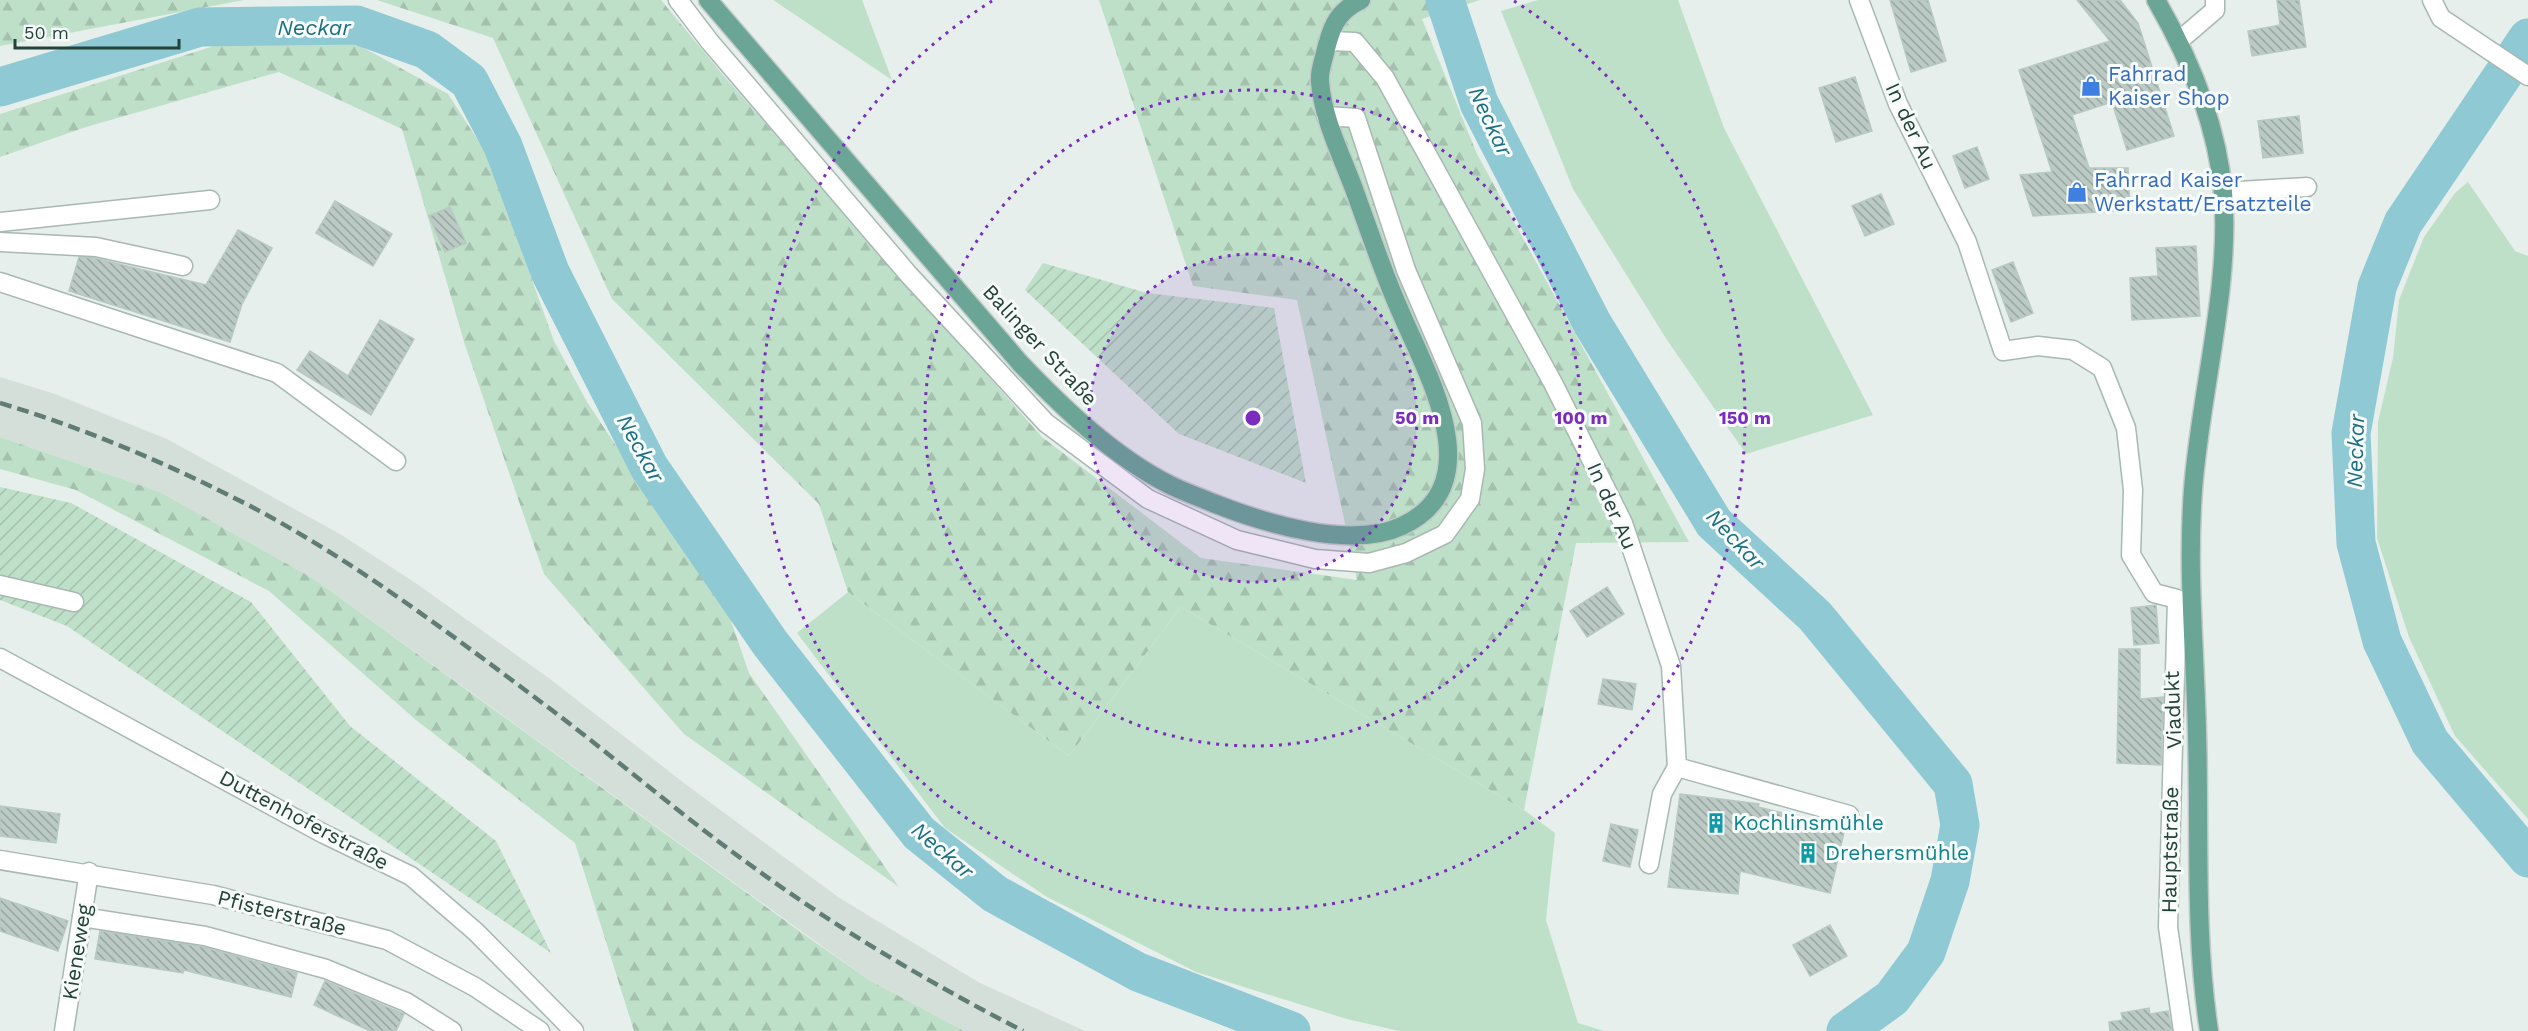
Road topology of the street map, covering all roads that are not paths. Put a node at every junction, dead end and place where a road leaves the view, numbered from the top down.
1 (678, 0) edge
2 (708, 0) edge
3 (1361, 0) edge
4 (1859, 0) edge
5 (2156, 0) edge
6 (2215, 0) edge
7 (2432, 0) edge
8 (2180, 40) junction
9 (1328, 41) junction
10 (2528, 76) edge
11 (1326, 116) junction
12 (2307, 187) dead end
13 (2223, 192) junction
14 (210, 200) dead end
15 (0, 222) edge
16 (0, 242) edge
17 (183, 266) dead end
18 (0, 282) edge
19 (2004, 351) joint
20 (396, 461) dead end
21 (0, 585) edge
22 (74, 602) dead end
23 (0, 658) edge
24 (1677, 767) junction
25 (1849, 815) dead end
26 (0, 860) edge
27 (1648, 864) dead end
28 (89, 872) junction
29 (82, 917) junction
30 (567, 1029) edge
31 (64, 1031) edge
32 (452, 1031) edge
33 (540, 1031) edge
34 (2183, 1031) edge
35 (2210, 1031) edge

1 - 11 street
2 - 11 main road, Balinger Straße
3 - 9 main road, Balinger Straße
4 - 19 street, In der Au
5 - 8 main road
6 - 8 street
7 - 10 street
8 - 13 main road
9 - 11 main road, Balinger Straße
9 - 24 street, In der Au
12 - 13 street
13 - 35 main road, Viadukt
14 - 15 street
16 - 17 street
18 - 20 street
19 - 34 street, Hauptstraße
21 - 22 street
23 - 30 street, Duttenhoferstraße
24 - 25 street
24 - 27 street
26 - 28 street, Pfisterstraße
28 - 29 street, Kieneweg
28 - 33 street, Pfisterstraße
29 - 31 street, Kieneweg
29 - 32 street

